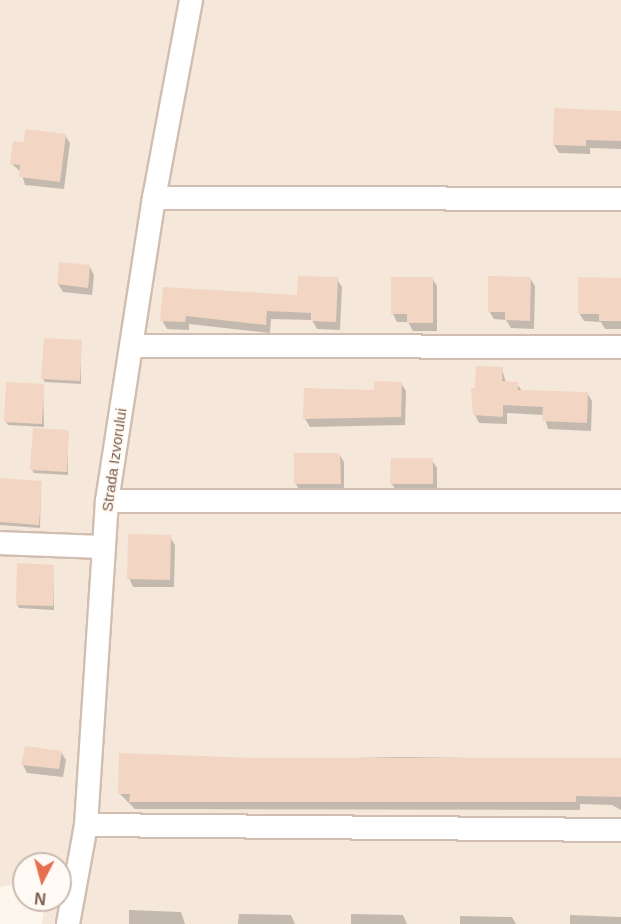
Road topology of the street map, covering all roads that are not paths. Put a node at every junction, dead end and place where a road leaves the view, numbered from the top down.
1 (191, 0) edge
2 (154, 198) junction
3 (621, 199) edge
4 (131, 346) junction
5 (621, 347) edge
6 (107, 501) junction
7 (621, 501) edge
8 (0, 543) edge
9 (104, 547) junction
10 (86, 825) junction
11 (621, 830) edge
12 (68, 924) edge

1 - 2 street, Strada Izvorului
2 - 3 street
2 - 4 street, Strada Izvorului
4 - 5 street
4 - 6 street, Strada Izvorului
6 - 7 street
6 - 9 street, Strada Izvorului
8 - 9 street
9 - 10 street, Strada Izvorului
10 - 11 street
10 - 12 street, Strada Izvorului

